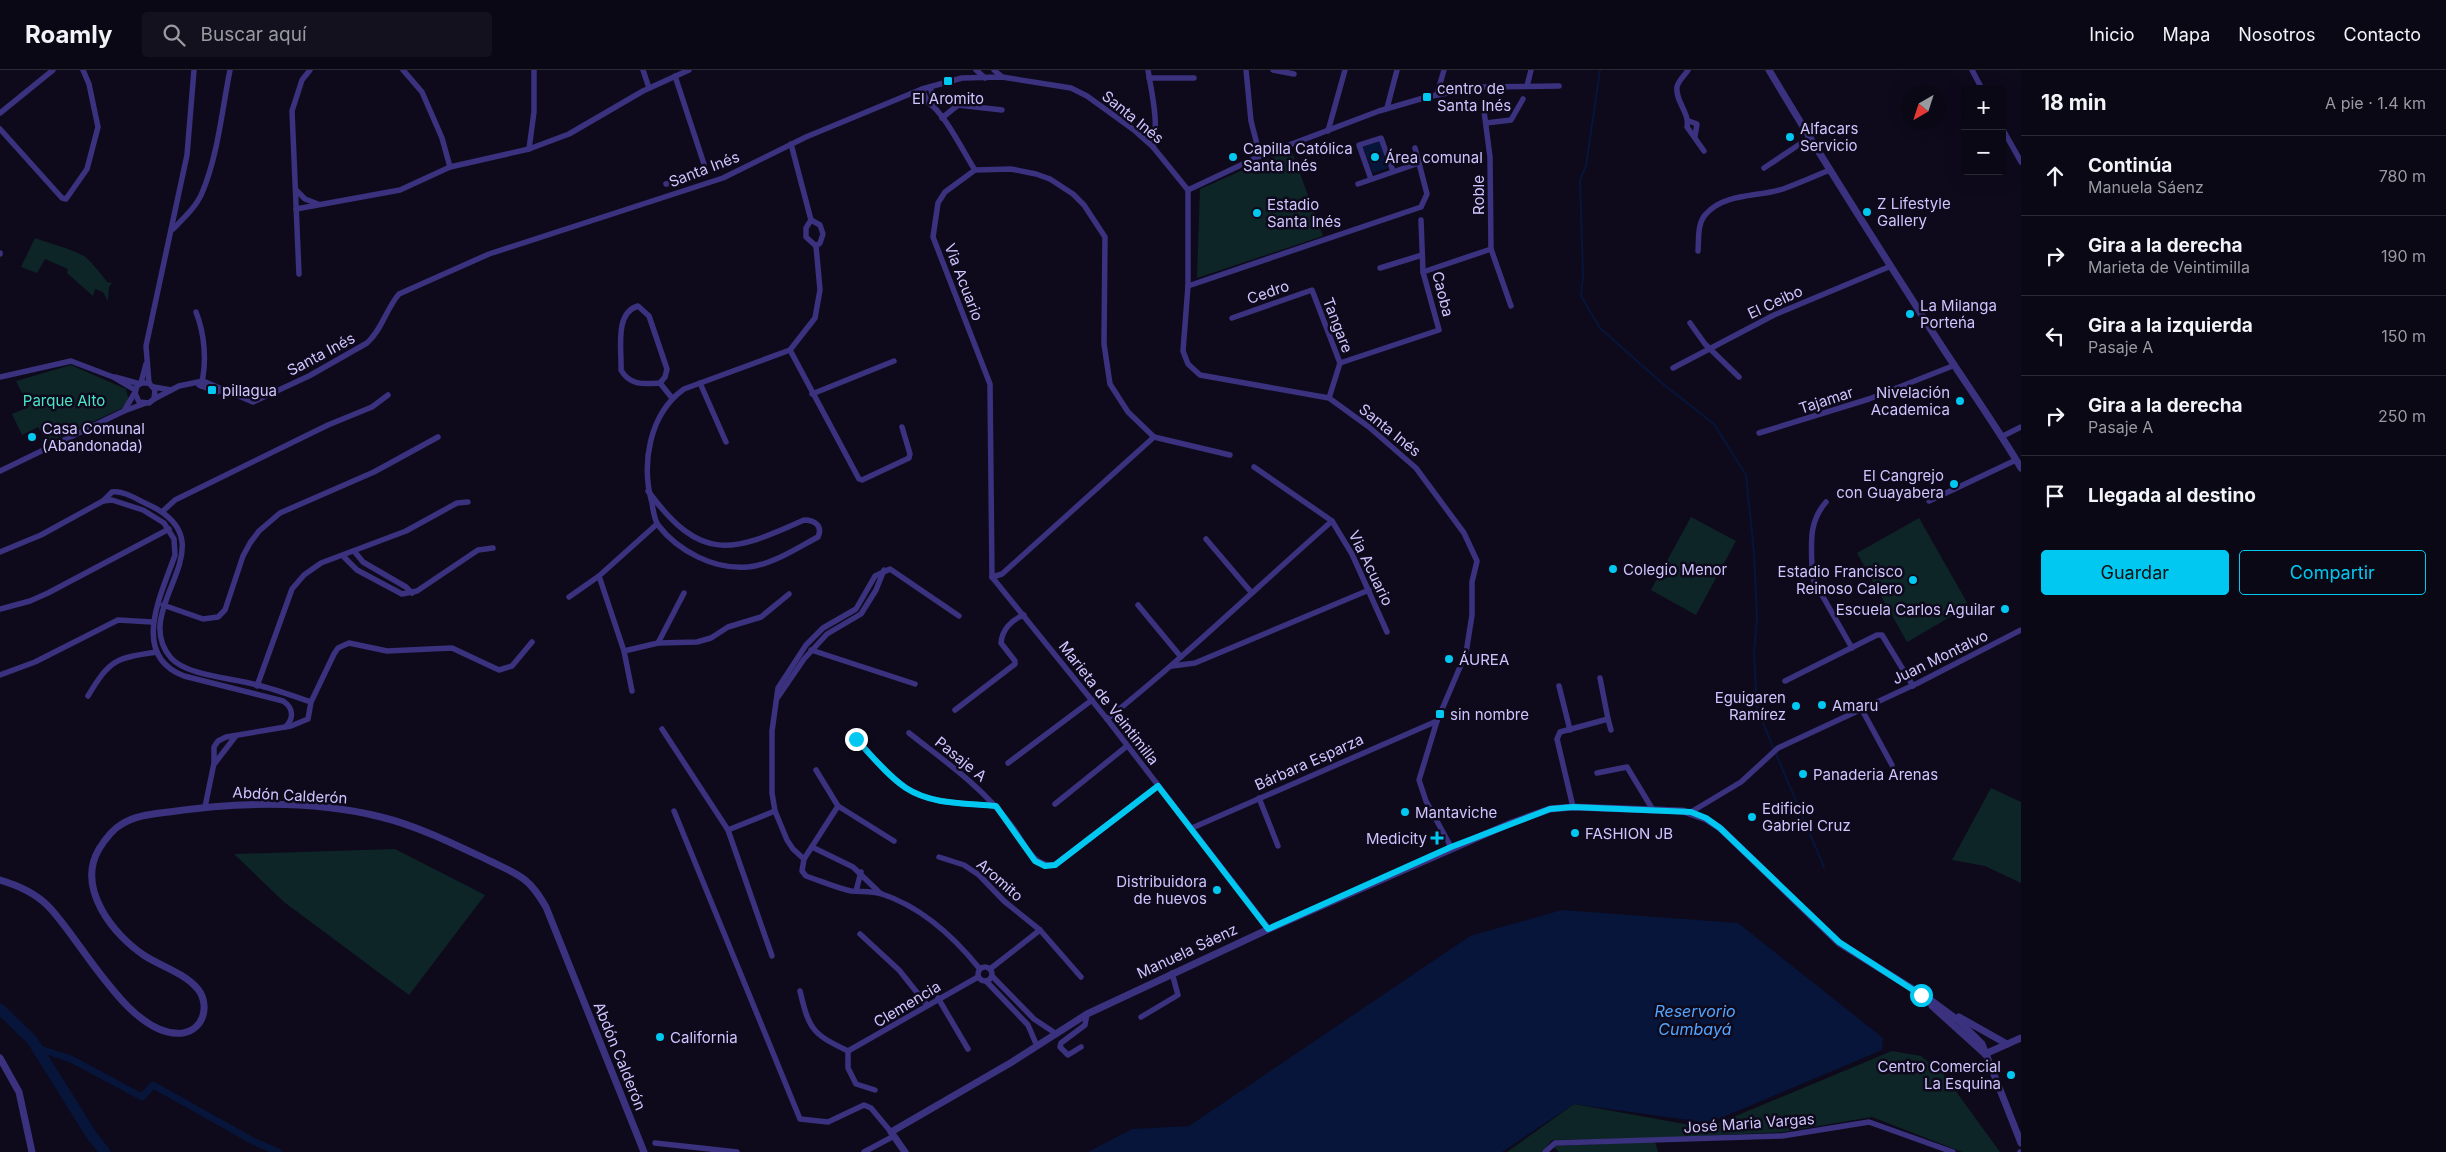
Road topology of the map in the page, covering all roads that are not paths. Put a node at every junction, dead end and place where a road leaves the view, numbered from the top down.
1 (54, 70) edge
2 (83, 70) edge
3 (194, 70) edge
4 (230, 70) edge
5 (310, 70) edge
6 (404, 70) edge
7 (534, 70) edge
8 (643, 70) edge
9 (689, 70) edge
10 (966, 70) edge
11 (994, 70) edge
12 (1148, 70) edge
13 (1246, 70) edge
14 (1273, 70) edge
15 (1344, 70) edge
16 (1397, 70) edge
17 (1444, 70) edge
18 (1531, 70) edge
19 (1688, 70) edge
20 (1769, 70) edge
21 (1972, 70) edge
22 (978, 71) edge
23 (1294, 74) dead end
24 (675, 76) junction
25 (1002, 77) junction
26 (962, 78) junction
27 (985, 78) junction
28 (1149, 78) junction
29 (1194, 78) dead end
30 (1980, 85) edge
31 (1527, 86) junction
32 (1559, 86) dead end
33 (930, 87) junction
34 (649, 88) junction
35 (922, 89) junction
36 (1436, 94) junction
37 (1523, 99) dead end
38 (933, 105) junction
39 (1387, 108) junction
40 (1002, 110) dead end
41 (1484, 111) dead end
42 (0, 113) edge
43 (942, 118) junction
44 (1486, 123) junction
45 (0, 129) edge
46 (2003, 130) edge
47 (1328, 131) junction
48 (1809, 138) junction
49 (791, 144) junction
50 (1154, 147) junction
51 (1415, 148) dead end
52 (529, 149) junction
53 (1704, 151) dead end
54 (1260, 156) junction
55 (2021, 162) edge
56 (1419, 163) junction
57 (450, 167) junction
58 (1764, 168) dead end
59 (975, 170) junction
60 (1830, 170) junction
61 (1393, 172) junction
62 (1371, 179) junction
63 (666, 184) dead end
64 (1358, 184) dead end
65 (296, 190) junction
66 (1188, 190) junction
67 (320, 204) junction
68 (296, 209) junction
69 (811, 220) junction
70 (1421, 220) dead end
71 (173, 229) junction
72 (816, 246) junction
73 (1490, 249) junction
74 (1698, 251) dead end
75 (1422, 255) junction
76 (1891, 266) junction
77 (1380, 268) dead end
78 (1423, 272) junction
79 (299, 274) dead end
80 (1188, 286) junction
81 (1312, 290) joint
82 (1511, 306) dead end
83 (196, 312) dead end
84 (1232, 318) dead end
85 (1690, 323) dead end
86 (1710, 349) junction
87 (790, 350) junction
88 (147, 360) junction
89 (894, 361) dead end
90 (1340, 363) junction
91 (1955, 365) junction
92 (1673, 368) dead end
93 (113, 376) junction
94 (0, 377) edge
95 (1739, 378) dead end
96 (141, 383) junction
97 (660, 383) junction
98 (700, 383) junction
99 (202, 384) junction
100 (152, 385) junction
101 (171, 390) junction
102 (135, 392) junction
103 (812, 394) junction
104 (388, 395) dead end
105 (672, 398) junction
106 (1330, 398) junction
107 (154, 399) junction
108 (146, 404) junction
109 (124, 411) junction
110 (902, 427) dead end
111 (2021, 427) edge
112 (1759, 433) dead end
113 (2003, 436) junction
114 (1154, 437) junction
115 (438, 438) dead end
116 (726, 442) dead end
117 (1230, 455) dead end
118 (2016, 460) junction
119 (1254, 467) dead end
120 (2021, 468) edge
121 (0, 471) edge
122 (648, 491) junction
123 (103, 501) junction
124 (1929, 501) dead end
125 (468, 502) dead end
126 (1826, 502) dead end
127 (163, 511) junction
128 (1332, 522) junction
129 (657, 524) junction
130 (169, 529) junction
131 (1206, 539) dead end
132 (493, 548) dead end
133 (354, 551) junction
134 (0, 552) edge
135 (342, 556) junction
136 (884, 570) junction
137 (599, 576) junction
138 (992, 577) junction
139 (1370, 590) junction
140 (1251, 592) junction
141 (412, 593) junction
142 (684, 593) dead end
143 (789, 594) dead end
144 (569, 596) dead end
145 (162, 604) junction
146 (1138, 605) dead end
147 (0, 609) edge
148 (959, 616) dead end
149 (1024, 616) junction
150 (152, 622) junction
151 (2021, 630) edge
152 (1387, 632) dead end
153 (532, 642) dead end
154 (658, 643) junction
155 (1852, 648) junction
156 (811, 650) junction
157 (624, 651) junction
158 (157, 652) junction
159 (1182, 657) junction
160 (1172, 666) junction
161 (0, 675) edge
162 (1600, 678) dead end
163 (1785, 681) dead end
164 (915, 684) dead end
165 (257, 685) junction
166 (1559, 686) dead end
167 (1913, 686) junction
168 (632, 691) dead end
169 (254, 693) junction
170 (88, 696) dead end
171 (778, 697) junction
172 (1092, 700) junction
173 (311, 702) junction
174 (1861, 708) junction
175 (955, 710) dead end
176 (1106, 719) junction
177 (1608, 719) junction
178 (1437, 720) junction
179 (285, 727) junction
180 (662, 729) dead end
181 (1570, 730) junction
182 (1611, 730) dead end
183 (909, 733) dead end
184 (234, 737) junction
185 (856, 739) dead end
186 (1127, 746) junction
187 (214, 763) junction
188 (1008, 763) dead end
189 (1892, 765) dead end
190 (816, 770) dead end
191 (1597, 773) dead end
192 (1158, 786) junction
193 (1259, 798) junction
194 (1055, 804) dead end
195 (838, 806) junction
196 (996, 806) junction
197 (205, 807) junction
198 (1573, 807) junction
199 (1653, 810) junction
200 (674, 811) dead end
201 (776, 811) junction
202 (1691, 812) junction
203 (1192, 828) junction
204 (728, 830) junction
205 (894, 841) dead end
206 (1278, 846) dead end
207 (812, 847) junction
208 (1451, 847) junction
209 (939, 857) dead end
210 (804, 859) junction
211 (861, 872) junction
212 (0, 880) edge
213 (856, 891) junction
214 (880, 893) junction
215 (1268, 929) junction
216 (1040, 930) junction
217 (860, 934) dead end
218 (772, 956) dead end
219 (979, 968) junction
220 (990, 969) junction
221 (1172, 972) junction
222 (992, 976) junction
223 (978, 977) junction
224 (1081, 977) dead end
225 (986, 981) junction
226 (800, 991) dead end
227 (1921, 995) junction
228 (938, 998) junction
229 (1932, 1001) junction
230 (927, 1005) junction
231 (1086, 1014) junction
232 (1141, 1017) dead end
233 (1055, 1032) junction
234 (2021, 1038) edge
235 (2007, 1044) junction
236 (1037, 1046) junction
237 (1081, 1047) dead end
238 (968, 1049) dead end
239 (848, 1051) junction
240 (1985, 1054) junction
241 (0, 1058) edge
242 (875, 1090) dead end
243 (892, 1136) junction
244 (2021, 1142) edge
245 (655, 1143) dead end
246 (32, 1152) edge
247 (644, 1152) edge
248 (737, 1152) edge
249 (864, 1152) edge
250 (905, 1152) edge
251 (1545, 1152) edge
252 (1953, 1152) edge

1 - 42 street
2 - 45 street
3 - 71 street
4 - 71 street
5 - 65 street
6 - 57 street
7 - 52 street
8 - 34 street
9 - 24 street
10 - 26 street
11 - 25 street
12 - 28 street
13 - 54 street
14 - 23 street
15 - 47 street
16 - 39 street
17 - 36 street
18 - 31 street
19 - 53 street
20 - 48 street
21 - 30 street
22 - 27 street
24 - 34 street
24 - 63 street
25 - 27 street, Santa Inés
25 - 50 street, Santa Inés
26 - 27 street, Santa Inés
26 - 33 street, Santa Inés
28 - 29 street
28 - 50 street
31 - 32 street
31 - 36 street
33 - 35 street, Santa Inés
33 - 38 street
34 - 52 street
35 - 38 street
35 - 49 street, Santa Inés
36 - 39 street
37 - 44 street
38 - 43 street
39 - 47 street
40 - 43 street
41 - 44 street, Roble
43 - 59 street
44 - 73 street, Roble
46 - 55 street
47 - 54 street
48 - 58 street
48 - 60 street
49 - 69 street
49 - 99 street, Santa Inés
50 - 66 street, Santa Inés
51 - 56 street
52 - 57 street
54 - 66 street
56 - 61 street
56 - 80 street
57 - 67 street
59 - 114 street
59 - 138 street, Via Acuario
60 - 74 street
60 - 76 street
61 - 62 street
61 - 62 street
62 - 64 street
65 - 67 street
65 - 68 street
66 - 80 street, Santa Inés
67 - 68 street
68 - 79 street
69 - 72 street
69 - 72 street
70 - 75 street, Caoba
71 - 88 street
72 - 87 street
73 - 78 street
73 - 82 street, Roble
75 - 77 street
75 - 78 street, Caoba
76 - 86 street, El Ceibo
76 - 91 street
78 - 90 street, Caoba
80 - 106 street, Santa Inés
81 - 84 street, Cedro
81 - 90 street, Tangare
83 - 99 street
85 - 86 street
86 - 92 street, El Ceibo
86 - 95 street
87 - 98 street
87 - 103 street
88 - 96 street
88 - 100 street
89 - 103 street
90 - 106 street, Tangare
91 - 112 street, Tajamar
91 - 113 street
93 - 94 street
93 - 96 street
93 - 102 street
96 - 100 street
96 - 102 street
97 - 97 street
97 - 105 street
98 - 105 street
98 - 116 street
99 - 101 street, Santa Inés
100 - 101 street, Santa Inés
100 - 107 street
101 - 107 street, Santa Inés
102 - 108 street
102 - 109 street
103 - 110 street
104 - 127 street
105 - 122 street
106 - 178 street, Santa Inés
107 - 108 street
108 - 109 street
109 - 121 street
111 - 113 street
113 - 118 street
114 - 117 street
114 - 138 street
115 - 145 street
118 - 120 street
118 - 124 street
119 - 128 street, Via Acuario
122 - 129 street
122 - 129 street
123 - 127 street
123 - 130 street
123 - 134 street
125 - 133 street
126 - 155 street
127 - 145 street
128 - 139 street, Via Acuario
128 - 140 street
129 - 137 street
130 - 145 street
130 - 147 street
131 - 140 street
132 - 141 street
133 - 135 street
133 - 141 street
135 - 141 street
135 - 165 street
136 - 148 street
136 - 156 street
136 - 171 street
137 - 144 street
137 - 157 street
138 - 149 street, Marieta de Veintimilla
139 - 152 street, Via Acuario
139 - 160 street
140 - 159 street
142 - 154 street
143 - 154 street
145 - 150 street
145 - 165 street
146 - 159 street
149 - 172 street, Marieta de Veintimilla
149 - 175 street
150 - 158 street
150 - 161 street
151 - 167 street, Juan Montalvo
153 - 173 street
154 - 157 street
155 - 163 street
155 - 167 street
156 - 164 street
156 - 171 street
157 - 168 street
158 - 169 street
158 - 170 street
159 - 160 street
160 - 176 street
162 - 177 street
165 - 169 street
165 - 173 street
166 - 181 street
167 - 174 street, Juan Montalvo
169 - 179 street
171 - 201 street
172 - 176 street, Marieta de Veintimilla
172 - 188 street
173 - 179 street
174 - 189 street
174 - 202 street, Juan Montalvo
176 - 186 street, Marieta de Veintimilla
177 - 181 street
177 - 182 street
178 - 193 street, Bárbara Esparza
178 - 208 street, Santa Inés
179 - 184 street
180 - 204 street
181 - 198 street
183 - 196 street, Pasaje A
184 - 187 street
184 - 187 street
185 - 196 street, Pasaje A
186 - 192 street, Marieta de Veintimilla
186 - 194 street
187 - 197 street
190 - 195 street
191 - 199 street
192 - 196 street, Pasaje A
192 - 203 street, Marieta de Veintimilla
193 - 203 street, Bárbara Esparza
193 - 206 street
195 - 205 street
195 - 207 street
197 - 212 street, Abdón Calderón
197 - 247 street, Abdón Calderón
198 - 199 street, Manuela Sáenz
198 - 208 street, Manuela Sáenz
199 - 202 street, Manuela Sáenz
200 - 243 street
201 - 204 street
201 - 210 street
202 - 227 street, Manuela Sáenz
203 - 215 street, Marieta de Veintimilla
204 - 218 street
207 - 210 street
207 - 211 street
208 - 215 street, Manuela Sáenz
209 - 216 street, Aromito
210 - 213 street
211 - 213 street
211 - 214 street
213 - 214 street
214 - 219 street
215 - 221 street, Manuela Sáenz
216 - 220 street
216 - 224 street, Aromito
217 - 230 street
219 - 220 street
219 - 223 street
220 - 222 street
221 - 231 street, Manuela Sáenz
221 - 232 street
222 - 225 street
222 - 233 street
223 - 225 street
223 - 228 street, Clemencia
225 - 236 street
226 - 239 street
227 - 229 street, Manuela Sáenz
227 - 240 street, Manuela Sáenz
228 - 230 street, Clemencia
228 - 238 street
229 - 235 street
229 - 240 street, Manuela Sáenz
230 - 239 street, Clemencia
231 - 233 street, Manuela Sáenz
231 - 237 street
233 - 236 street, Manuela Sáenz
234 - 235 street
235 - 240 street
236 - 243 street, Manuela Sáenz
239 - 242 street
240 - 244 street
241 - 246 street
243 - 249 street
243 - 250 street
245 - 248 street
251 - 252 street, José Maria Vargas

